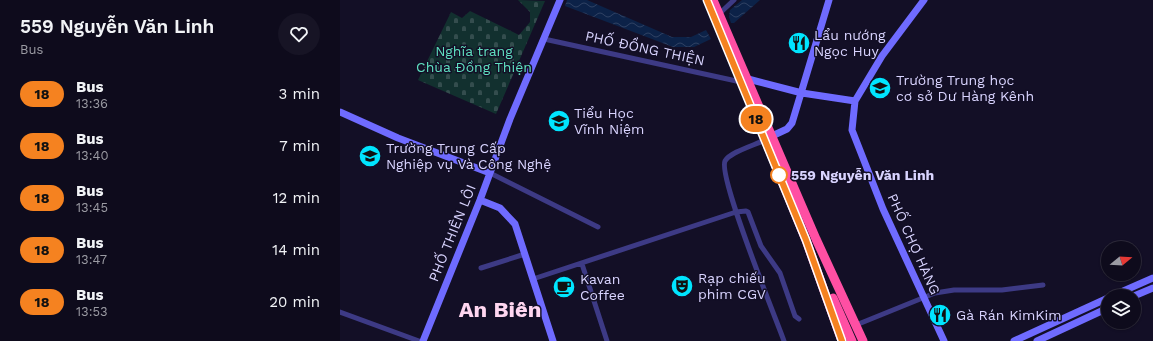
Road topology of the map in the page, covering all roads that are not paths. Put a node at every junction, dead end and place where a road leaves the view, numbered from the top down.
1 (707, 0) edge
2 (713, 0) edge
3 (734, 0) edge
4 (828, 0) edge
5 (924, 0) edge
6 (559, 2) edge
7 (717, 16) junction
8 (544, 39) junction
9 (744, 80) junction
10 (802, 93) junction
11 (855, 101) junction
12 (340, 112) edge
13 (768, 138) junction
14 (490, 173) junction
15 (480, 200) junction
16 (736, 212) junction
17 (598, 227) dead end
18 (816, 239) junction
19 (806, 240) junction
20 (525, 254) junction
21 (582, 264) junction
22 (481, 268) dead end
23 (1153, 278) edge
24 (533, 279) junction
25 (1042, 285) dead end
26 (1153, 288) edge
27 (1128, 289) edge
28 (1141, 293) edge
29 (924, 298) junction
30 (1101, 301) edge
31 (1101, 311) edge
32 (340, 312) edge
33 (799, 319) dead end
34 (856, 325) junction
35 (419, 341) edge
36 (423, 341) edge
37 (553, 341) edge
38 (607, 341) edge
39 (784, 341) edge
40 (842, 341) edge
41 (852, 341) edge
42 (857, 341) edge
43 (863, 341) edge
44 (944, 341) edge
45 (1014, 341) edge
46 (1037, 341) edge

1 - 7 highway
2 - 7 highway
3 - 7 street
4 - 10 street
5 - 11 street
6 - 8 street, PHỐ THIÊN LÔI
7 - 9 highway
8 - 9 street, PHỐ ĐỒNG THIỆN
8 - 14 street, PHỐ THIÊN LÔI
9 - 10 street
9 - 13 highway
10 - 11 street
10 - 13 street
11 - 29 street, PHỐ CHỢ HÀNG
12 - 14 street
13 - 16 street
13 - 18 highway
13 - 19 highway
14 - 15 street, PHỐ THIÊN LÔI
14 - 17 street
15 - 20 street
15 - 36 street, PHỐ THIÊN LÔI
16 - 21 street
16 - 33 street
16 - 39 street
18 - 34 highway
18 - 42 highway
19 - 40 highway
19 - 41 highway
20 - 22 street
20 - 24 street
21 - 24 street
21 - 38 street
23 - 27 street
24 - 37 street
25 - 29 street
26 - 28 street
29 - 34 street
29 - 44 street, PHỐ CHỢ HÀNG
30 - 45 street
31 - 46 street
32 - 35 street
34 - 43 highway

